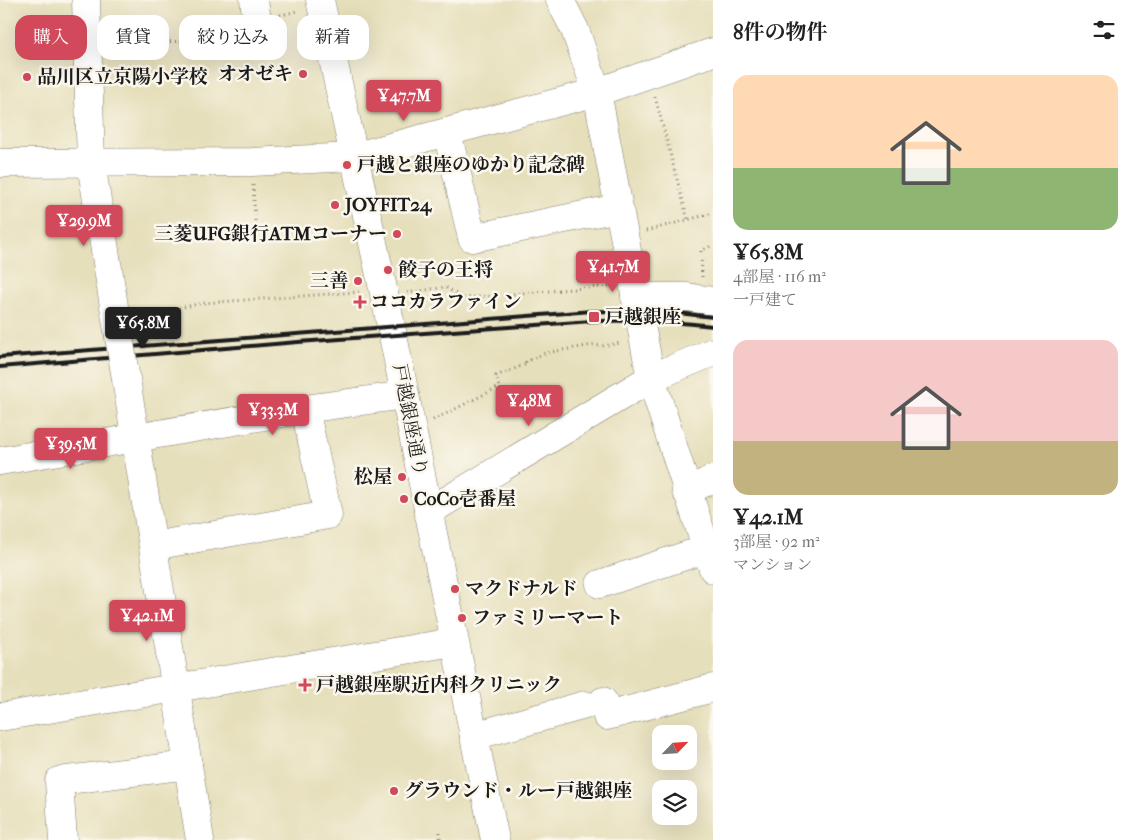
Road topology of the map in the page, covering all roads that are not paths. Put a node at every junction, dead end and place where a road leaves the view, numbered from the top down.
1 (86, 0) edge
2 (560, 0) edge
3 (320, 3) edge
4 (713, 52) edge
5 (597, 92) junction
6 (447, 132) junction
7 (353, 157) junction
8 (0, 163) edge
9 (91, 163) junction
10 (618, 208) junction
11 (634, 291) junction
12 (708, 300) edge
13 (713, 352) edge
14 (651, 378) junction
15 (405, 395) junction
16 (305, 409) junction
17 (135, 437) junction
18 (0, 461) edge
19 (713, 479) edge
20 (686, 491) junction
21 (428, 512) junction
22 (153, 546) junction
23 (710, 559) edge
24 (600, 584) dead end
25 (454, 642) junction
26 (176, 687) junction
27 (713, 688) edge
28 (0, 718) edge
29 (474, 736) junction
30 (188, 765) junction
31 (63, 840) edge
32 (200, 840) edge
33 (495, 840) edge

1 - 9 street
2 - 5 street
3 - 7 street, 戸越銀座通り
4 - 5 street
5 - 6 street
5 - 10 street
6 - 7 street
6 - 10 street
7 - 9 street
7 - 15 street, 戸越銀座通り
8 - 9 street
9 - 17 street, bridge
10 - 11 street
11 - 12 street
11 - 14 street
13 - 14 street
14 - 20 street
14 - 21 street
15 - 16 street
15 - 21 street, 戸越銀座通り
16 - 17 street
16 - 22 street
17 - 18 street
17 - 22 street
19 - 20 street
20 - 23 street
21 - 25 street, 戸越銀座通り
22 - 26 street
23 - 24 street
25 - 26 street
25 - 29 street, 戸越銀座通り
26 - 28 street
26 - 30 street
27 - 29 street
29 - 33 street, 戸越銀座通り
30 - 31 street
30 - 32 street

